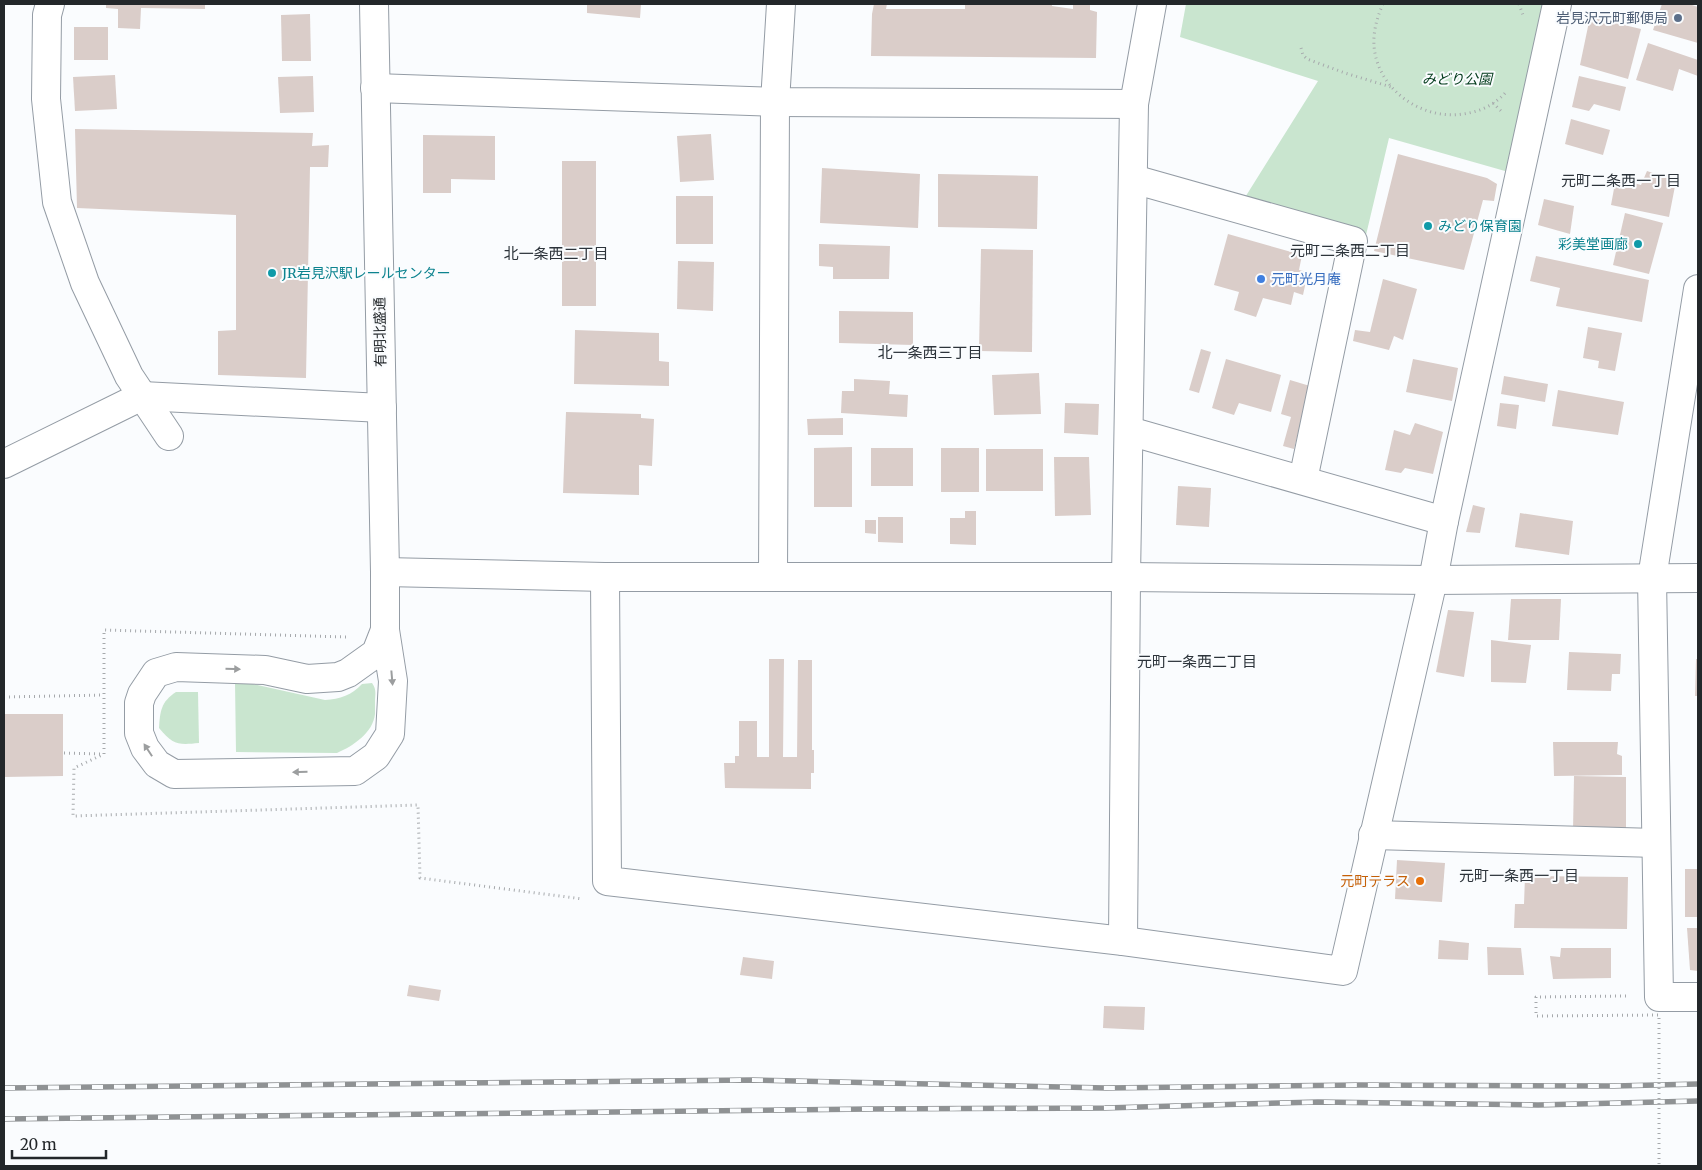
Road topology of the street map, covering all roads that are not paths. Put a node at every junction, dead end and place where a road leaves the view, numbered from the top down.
1 (50, 4) edge
2 (374, 4) edge
3 (781, 4) edge
4 (1152, 4) edge
5 (1557, 4) edge
6 (375, 88) junction
7 (775, 102) junction
8 (1134, 104) junction
9 (1133, 179) junction
10 (1698, 290) edge
11 (142, 396) junction
12 (382, 408) junction
13 (1129, 431) junction
14 (169, 436) dead end
15 (4, 464) edge
16 (1303, 480) junction
17 (1444, 521) junction
18 (386, 572) junction
19 (605, 577) junction
20 (773, 577) junction
21 (1126, 577) junction
22 (1652, 578) junction
23 (1698, 578) edge
24 (1433, 580) junction
25 (385, 630) junction
26 (1373, 835) junction
27 (1656, 843) junction
28 (1123, 942) junction
29 (1698, 997) edge

1 - 11 street
2 - 6 street, 有明北盛通
3 - 7 street
4 - 8 street
5 - 17 street
6 - 7 street
6 - 12 street, 有明北盛通
7 - 8 street
7 - 20 street
8 - 9 street
9 - 13 street
9 - 16 street
10 - 22 street
11 - 12 street
11 - 14 street
11 - 15 street
12 - 18 street, 有明北盛通
13 - 16 street
13 - 21 street
16 - 17 street
17 - 24 street
18 - 19 street
18 - 25 street, 有明北盛通
19 - 20 street
19 - 28 street
20 - 21 street
21 - 24 street
21 - 28 street
22 - 23 street
22 - 24 street
22 - 27 street
24 - 26 street
25 -> 25 street
26 - 27 street
26 - 28 street
27 - 29 street

